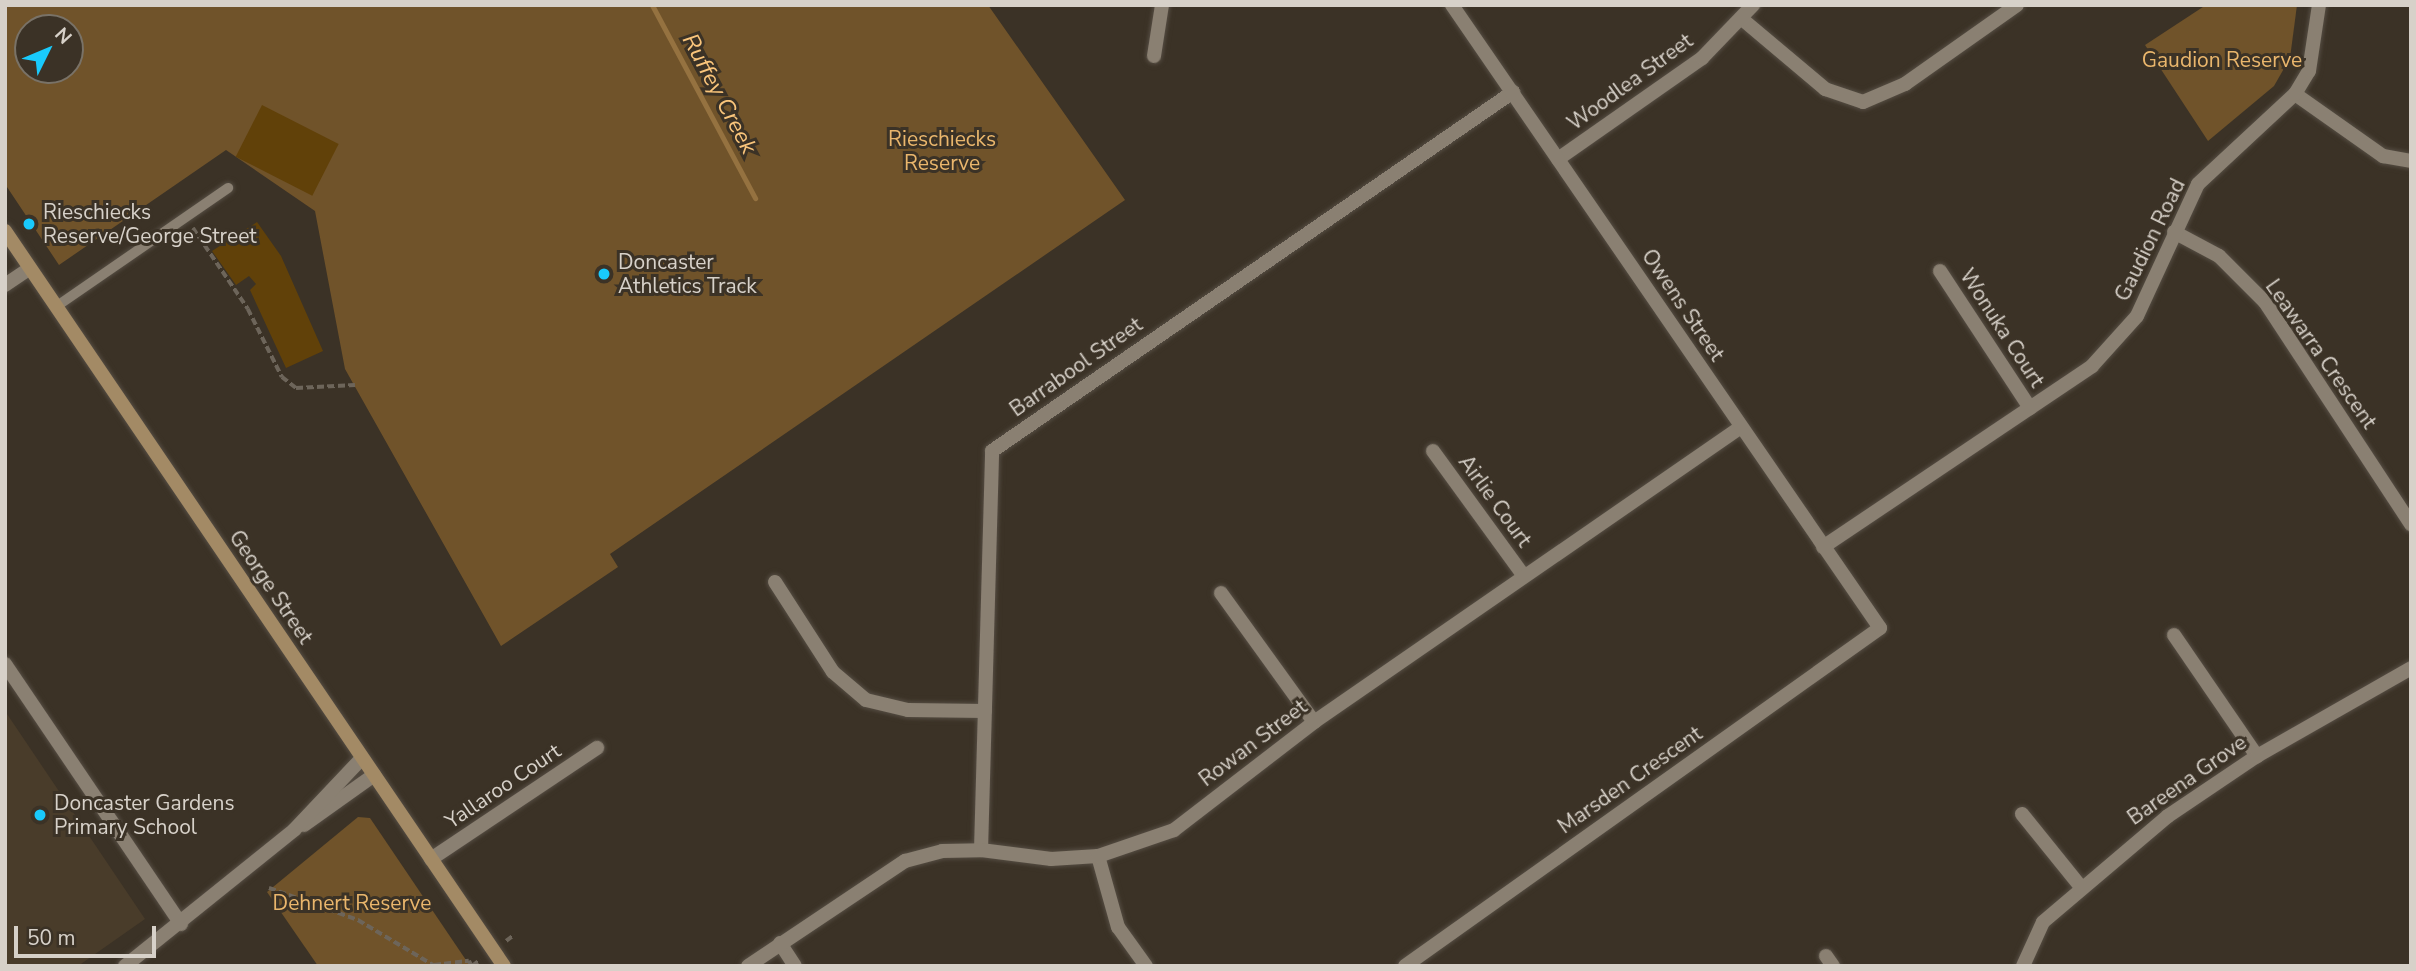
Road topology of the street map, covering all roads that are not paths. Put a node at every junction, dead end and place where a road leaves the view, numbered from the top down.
1 (1162, 5) edge
2 (1452, 5) edge
3 (1753, 5) edge
4 (2017, 5) edge
5 (2319, 5) edge
6 (1742, 19) junction
7 (1154, 55) dead end
8 (1513, 92) junction
9 (2295, 94) junction
10 (1558, 159) junction
11 (2411, 161) edge
12 (228, 188) dead end
13 (5, 231) edge
14 (2174, 232) junction
15 (30, 268) junction
16 (1940, 271) dead end
17 (5, 285) edge
18 (57, 306) junction
19 (2030, 408) junction
20 (1741, 427) junction
21 (1433, 451) dead end
22 (2408, 516) edge
23 (1823, 547) junction
24 (1523, 575) junction
25 (775, 582) dead end
26 (1221, 593) dead end
27 (1880, 628) joint
28 (2174, 635) dead end
29 (5, 664) edge
30 (2411, 668) edge
31 (985, 711) junction
32 (1314, 722) junction
33 (597, 748) dead end
34 (2257, 756) junction
35 (362, 758) junction
36 (373, 775) junction
37 (2022, 814) dead end
38 (295, 830) junction
39 (981, 850) junction
40 (1098, 856) junction
41 (432, 859) junction
42 (2081, 887) junction
43 (181, 924) junction
44 (780, 943) junction
45 (125, 966) edge
46 (504, 966) edge
47 (748, 966) edge
48 (795, 966) edge
49 (1146, 966) edge
50 (1405, 966) edge
51 (2023, 966) edge

1 - 7 street
2 - 8 street, Owens Street
3 - 6 street, Woodlea Street
4 - 6 street
5 - 9 street, Gaudion Road
6 - 10 street, Woodlea Street
8 - 10 street, Owens Street
8 - 31 street, Barrabool Street
9 - 11 street
9 - 14 street, Gaudion Road
10 - 20 street, Owens Street
12 - 18 lane
13 - 15 main road, George Street
14 - 19 street, Gaudion Road
14 - 22 street, Leawarra Crescent
15 - 17 street
15 - 18 main road, George Street
16 - 19 street, Wonuka Court
18 - 35 main road, George Street
19 - 23 street, Gaudion Road
20 - 23 street, Owens Street
20 - 24 street, Rowan Street
21 - 24 street, Airlie Court
23 - 27 street, Owens Street
24 - 32 street, Rowan Street
25 - 31 street
26 - 32 street
27 - 50 street, Marsden Crescent
28 - 34 street
29 - 43 street
30 - 34 street, Bareena Grove
31 - 39 street, Barrabool Street
32 - 40 street, Rowan Street
33 - 41 street, Yallaroo Court
34 - 42 street, Bareena Grove
35 - 36 main road, George Street
35 - 38 street
36 - 38 street
36 - 41 main road, George Street
37 - 42 street
38 - 43 street
39 - 40 street, Rowan Street
39 - 44 street, Rowan Street
40 - 49 street
41 - 46 main road, George Street
42 - 51 street, Bareena Grove
43 - 45 street
44 - 47 street, Rowan Street
44 - 48 street

